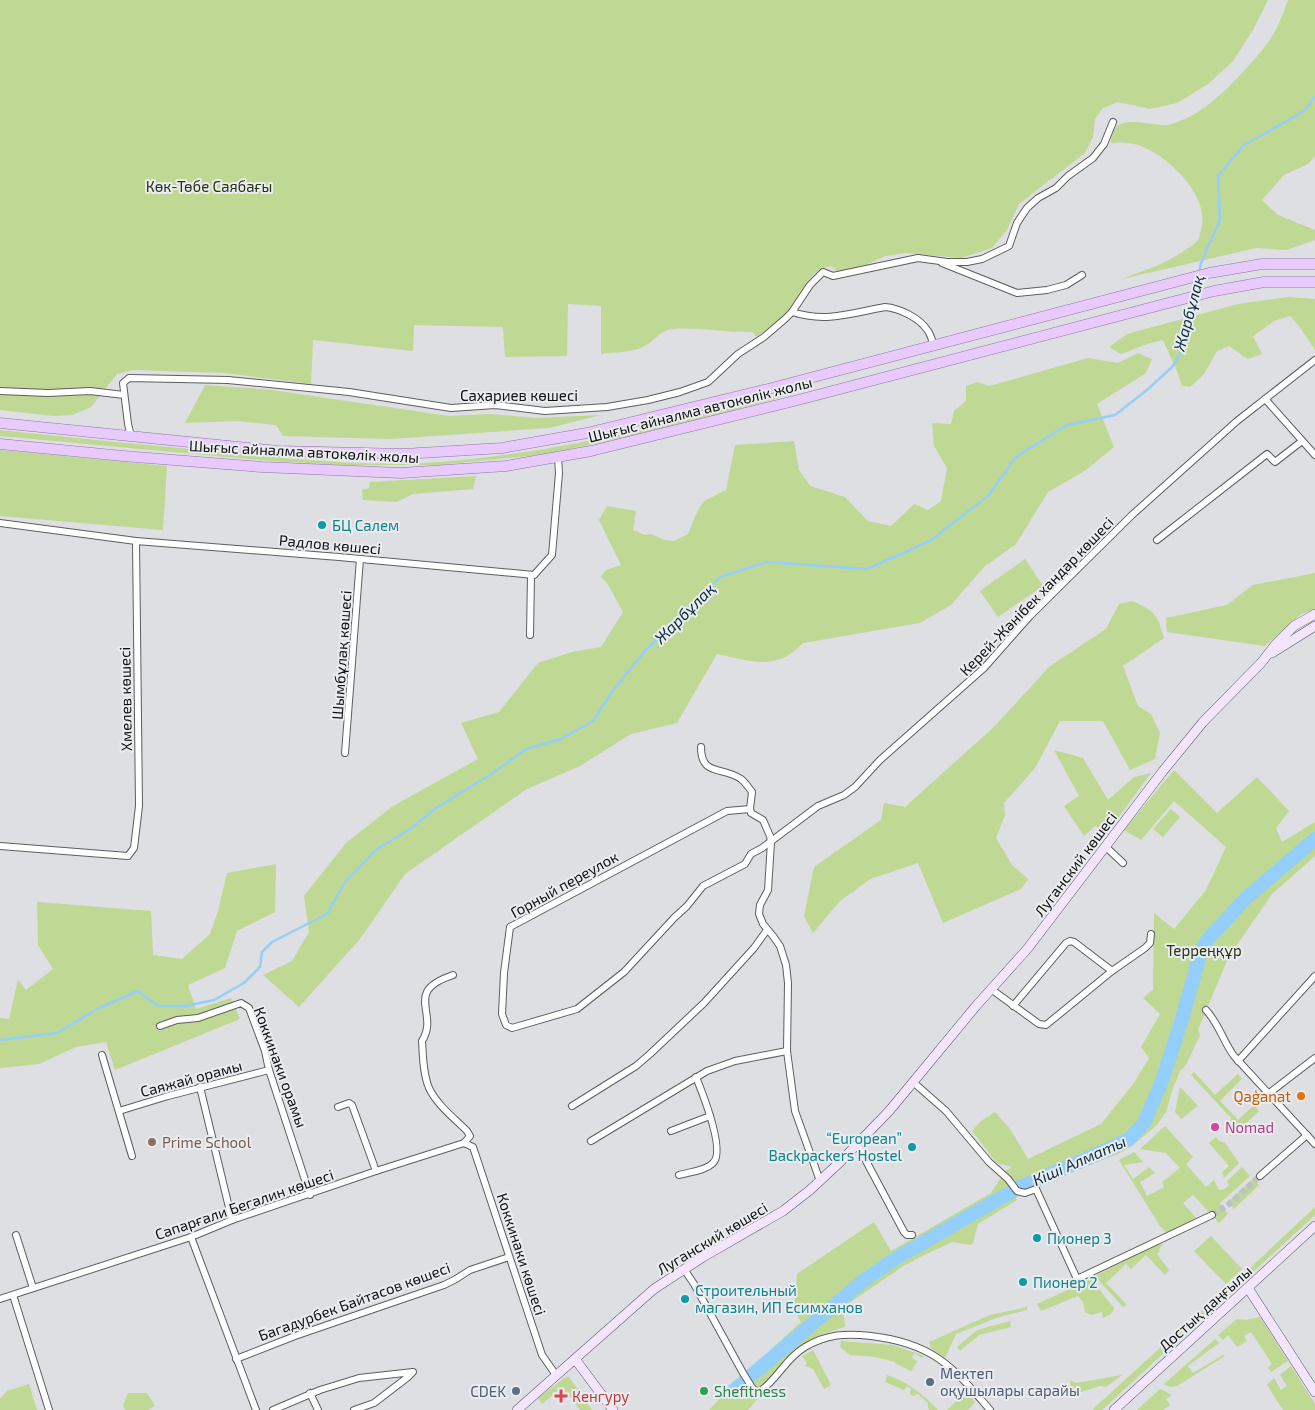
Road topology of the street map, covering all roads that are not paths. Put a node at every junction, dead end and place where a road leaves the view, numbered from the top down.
1 (1113, 122) dead end
2 (936, 261) junction
3 (1315, 264) edge
4 (1082, 275) dead end
5 (1315, 282) edge
6 (792, 312) junction
7 (934, 346) junction
8 (1315, 360) edge
9 (0, 390) edge
10 (124, 396) junction
11 (1265, 399) junction
12 (0, 423) edge
13 (131, 436) junction
14 (1302, 441) junction
15 (0, 444) edge
16 (1315, 455) edge
17 (558, 458) junction
18 (0, 523) edge
19 (1157, 540) dead end
20 (136, 541) junction
21 (360, 559) junction
22 (531, 575) junction
23 (1315, 614) edge
24 (1315, 626) edge
25 (530, 635) dead end
26 (1260, 663) junction
27 (701, 747) dead end
28 (346, 752) dead end
29 (750, 809) junction
30 (771, 842) junction
31 (0, 846) edge
32 (1106, 846) junction
33 (1124, 863) dead end
34 (767, 930) junction
35 (1151, 934) dead end
36 (1112, 971) junction
37 (453, 975) dead end
38 (1315, 976) edge
39 (991, 989) junction
40 (1013, 1006) junction
41 (1206, 1010) dead end
42 (160, 1026) dead end
43 (787, 1051) junction
44 (102, 1055) dead end
45 (1315, 1058) edge
46 (1238, 1061) junction
47 (269, 1070) junction
48 (696, 1077) junction
49 (913, 1082) junction
50 (200, 1087) junction
51 (1268, 1094) junction
52 (338, 1106) dead end
53 (572, 1106) dead end
54 (119, 1111) junction
55 (710, 1116) junction
56 (671, 1131) dead end
57 (1307, 1135) junction
58 (591, 1141) dead end
59 (464, 1144) junction
60 (857, 1144) junction
61 (1315, 1144) edge
62 (132, 1156) dead end
63 (376, 1171) junction
64 (679, 1175) dead end
65 (1260, 1176) tunnel mouth
66 (820, 1181) junction
67 (310, 1194) junction
68 (1212, 1215) tunnel mouth
69 (232, 1220) junction
70 (1315, 1226) edge
71 (16, 1235) dead end
72 (912, 1236) dead end
73 (191, 1237) junction
74 (509, 1257) junction
75 (684, 1269) junction
76 (33, 1288) junction
77 (1248, 1288) junction
78 (13, 1295) junction
79 (0, 1299) edge
80 (236, 1359) junction
81 (575, 1359) junction
82 (556, 1375) junction
83 (1315, 1392) edge
84 (310, 1393) junction
85 (49, 1410) edge
86 (256, 1410) edge
87 (274, 1410) edge
88 (318, 1410) edge
89 (354, 1410) edge
90 (517, 1410) edge
91 (613, 1410) edge
92 (990, 1410) edge
93 (1114, 1410) edge

1 - 2 street, Сахариев көшесі
2 - 4 street
2 - 6 street, Сахариев көшесі
3 - 7 main road
5 - 17 main road, Шығыс айналма автокөлік жолы
6 - 7 street
6 - 10 street, Сахариев көшесі
7 - 13 main road
8 - 11 street, Керей-Жәнібек хандар көшесі
9 - 10 street
10 - 13 street
11 - 14 street
11 - 30 street, Керей-Жәнібек хандар көшесі
12 - 13 main road
14 - 16 street
14 - 19 street
15 - 17 main road, Шығыс айналма автокөлік жолы
17 - 22 street
18 - 20 street, Радлов көшесі
20 - 21 street, Радлов көшесі
20 - 31 street, Хмелев көшесі
21 - 22 street, Радлов көшесі
21 - 28 street, Шымбұлақ көшесі
22 - 25 street
23 - 26 street, Луганский көшесі
24 - 26 street, Луганский көшесі
26 - 32 street, Луганский көшесі
27 - 29 street
29 - 30 street
29 - 30 street, Горный переулок
30 - 34 street
32 - 33 street
32 - 39 street, Луганский көшесі
34 - 43 street
34 - 53 street
35 - 36 street
36 - 40 street
36 - 40 street
37 - 59 street
38 - 46 street
39 - 40 street
39 - 49 street, Луганский көшесі
41 - 46 street
42 - 47 street, Коккинаки орамы
43 - 48 street
43 - 66 street
44 - 54 street
45 - 51 street
46 - 51 street
47 - 50 street, Саяжай орамы
47 - 67 street, Коккинаки орамы
48 - 55 street
48 - 58 street
49 - 60 street, Луганский көшесі
49 - 68 street
50 - 54 street, Саяжай орамы
50 - 69 street
51 - 57 street
52 - 63 street
54 - 62 street
55 - 56 street
55 - 64 street
57 - 61 street
57 - 65 street
59 - 63 street, Сапарғали Бегалин көшесі
59 - 74 street, Коккинаки көшесі
60 - 66 street, Луганский көшесі
60 - 72 street
63 - 67 street, Сапарғали Бегалин көшесі
66 - 75 street, Луганский көшесі
67 - 69 street, Сапарғали Бегалин көшесі
69 - 73 street, Сапарғали Бегалин көшесі
70 - 77 street, Достық даңғылы
71 - 76 street
73 - 76 street, Сапарғали Бегалин көшесі
73 - 80 street
74 - 80 street, Багадурбек Байтасов көшесі
74 - 82 street, Коккинаки көшесі
75 - 81 street, Луганский көшесі
75 - 92 street
76 - 78 street, Сапарғали Бегалин көшесі
77 - 83 street
77 - 93 street, Достық даңғылы
78 - 79 street, Сапарғали Бегалин көшесі
78 - 85 street
80 - 86 street
81 - 82 street, Луганский көшесі
81 - 91 street
82 - 90 street, Луганский көшесі
84 - 87 street
84 - 88 street
84 - 89 street

